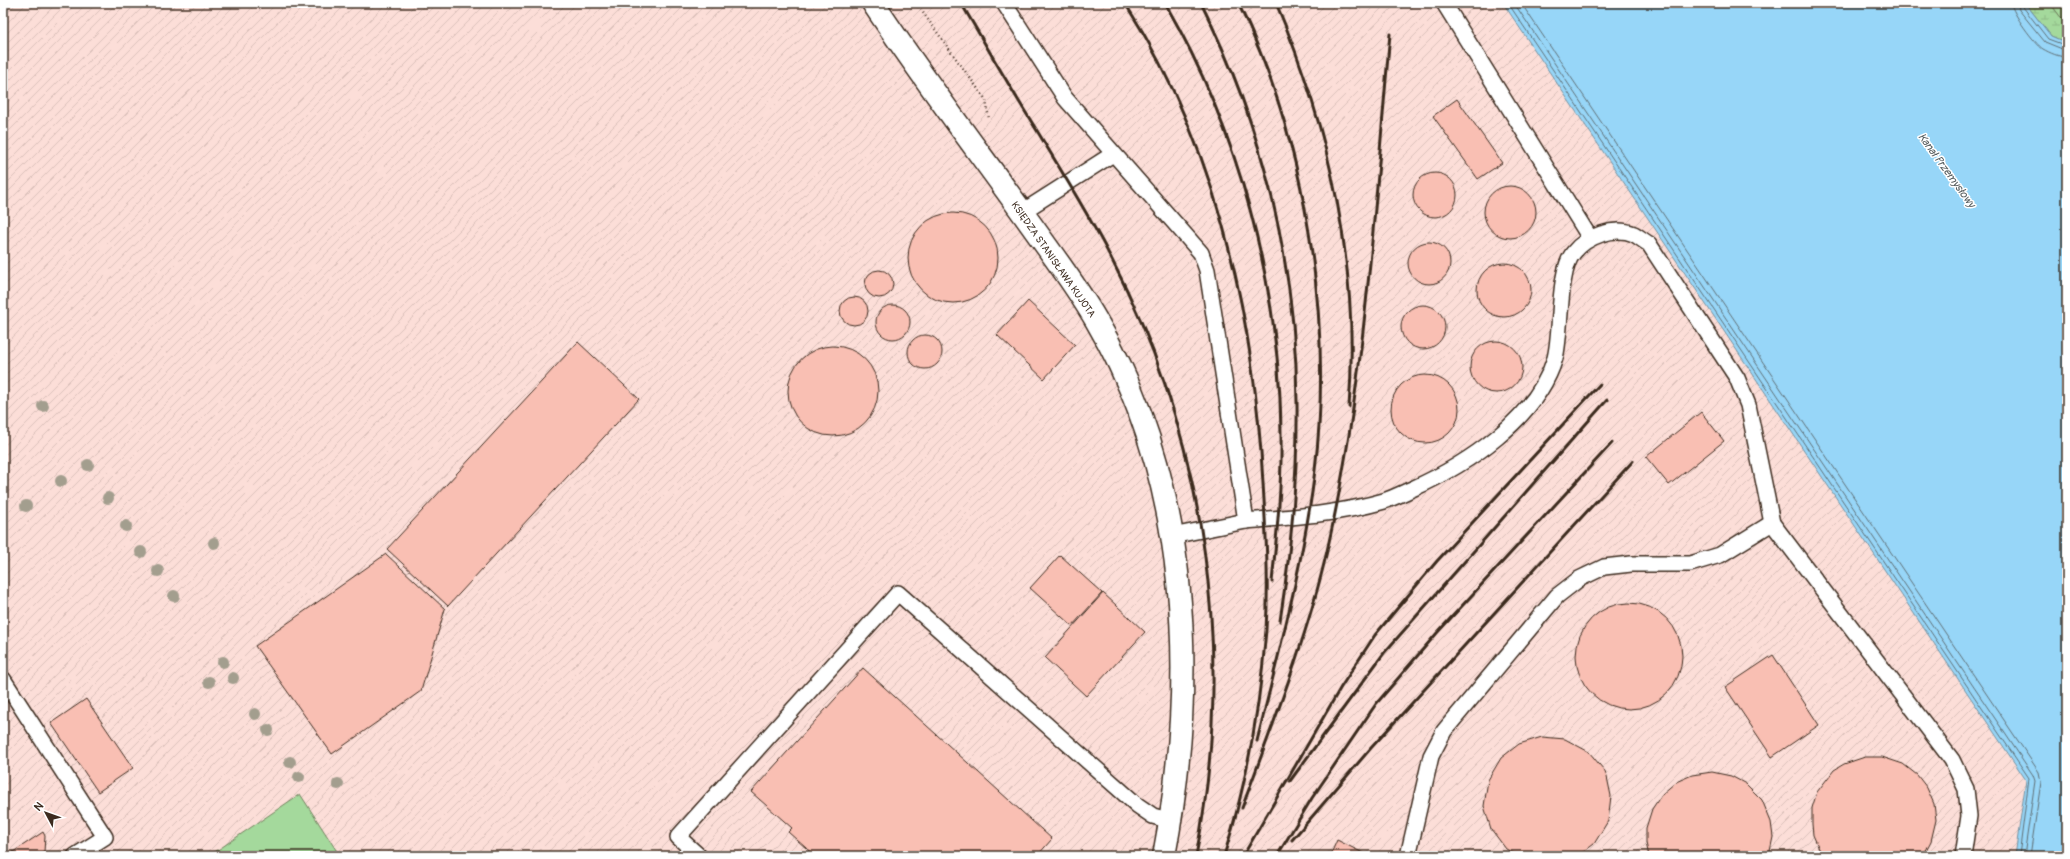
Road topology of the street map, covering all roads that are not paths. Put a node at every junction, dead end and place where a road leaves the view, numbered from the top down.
1 (873, 3) edge
2 (1004, 3) edge
3 (1444, 3) edge
4 (1113, 154) junction
5 (1022, 212) junction
6 (1590, 238) junction
7 (1246, 521) junction
8 (1772, 523) junction
9 (1172, 536) junction
10 (3, 679) edge
11 (1170, 821) junction
12 (76, 856) edge
13 (699, 856) edge
14 (1164, 856) edge
15 (1408, 856) edge
16 (1963, 856) edge

1 - 5 street, KSIĘDZA STANISŁAWA KUJOTA
2 - 4 lane
3 - 6 lane
4 - 5 lane
4 - 7 lane
5 - 9 street, KSIĘDZA STANISŁAWA KUJOTA
6 - 7 lane
6 - 8 lane
7 - 9 lane
8 - 15 lane
8 - 16 lane
9 - 11 street, KSIĘDZA STANISŁAWA KUJOTA
10 - 12 lane
11 - 13 lane
11 - 14 street, KSIĘDZA STANISŁAWA KUJOTA

